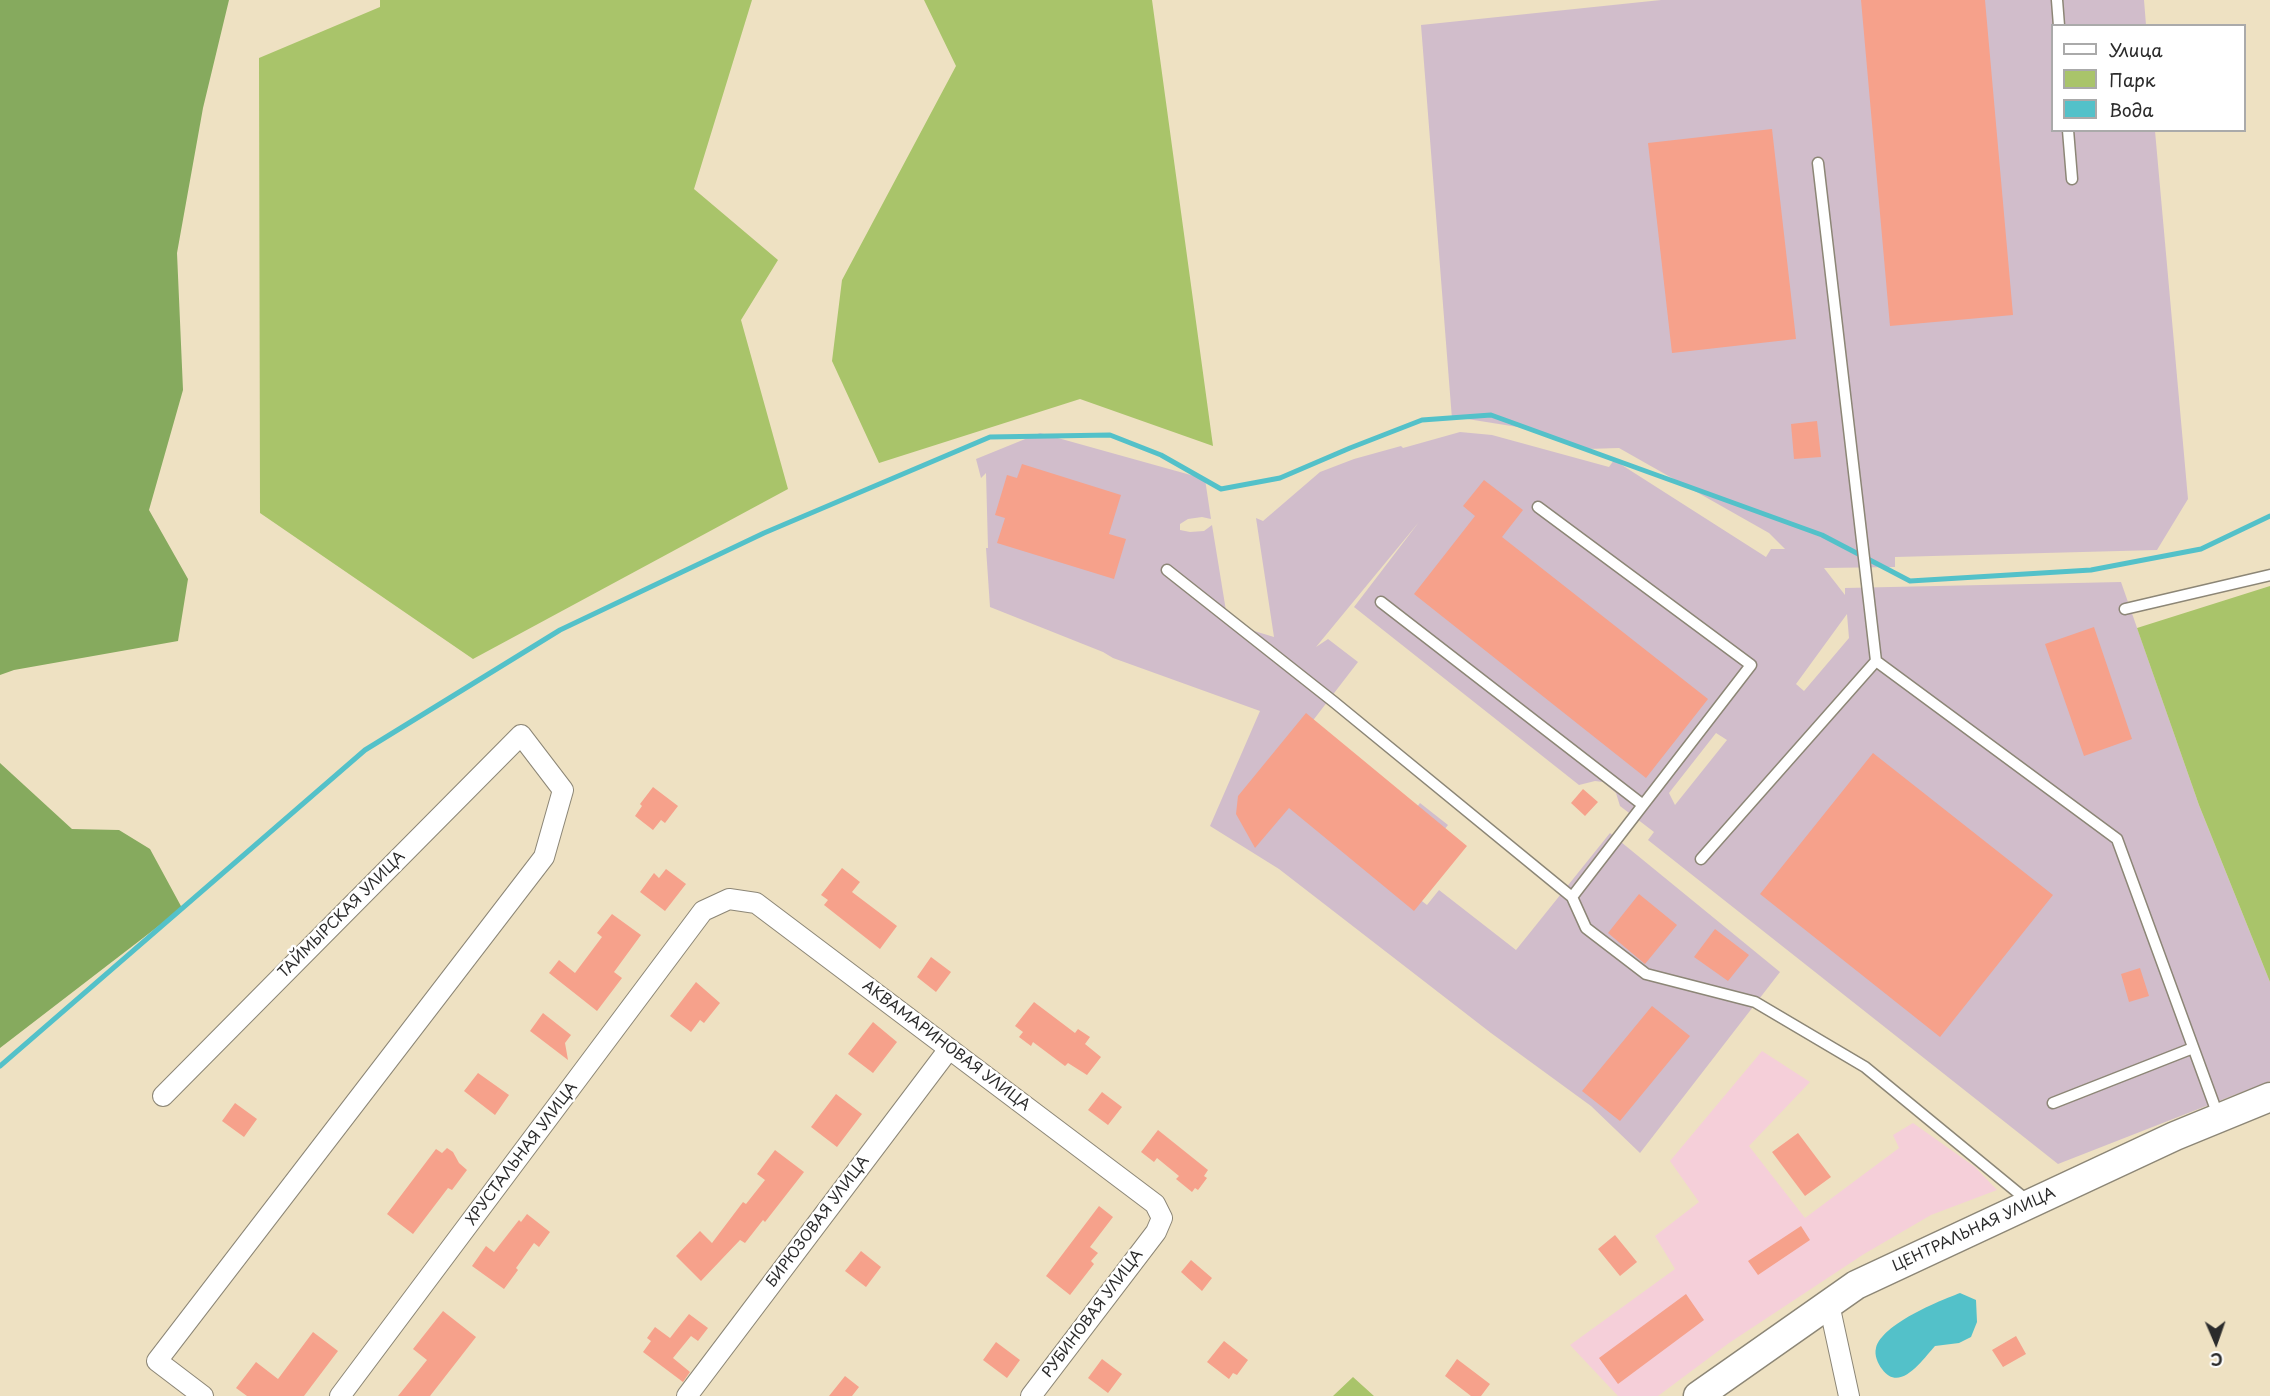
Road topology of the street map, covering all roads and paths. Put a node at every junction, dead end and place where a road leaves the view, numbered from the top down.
1 (2057, 0) edge
2 (2059, 24) edge
3 (2068, 132) edge
4 (1818, 164) dead end
5 (2072, 179) dead end
6 (1538, 507) dead end
7 (1167, 570) dead end
8 (2270, 575) edge
9 (1381, 602) dead end
10 (2125, 609) dead end
11 (1876, 661) junction
12 (1643, 805) junction
13 (1701, 859) dead end
14 (1572, 897) junction
15 (704, 911) joint
16 (949, 1048) junction
17 (2193, 1048) junction
18 (163, 1096) dead end
19 (2270, 1097) edge
20 (2053, 1103) dead end
21 (2219, 1118) junction
22 (2030, 1203) junction
23 (1156, 1232) joint
24 (1829, 1304) junction
25 (203, 1396) edge
26 (340, 1396) edge
27 (687, 1396) edge
28 (1031, 1396) edge
29 (1698, 1396) edge
30 (1848, 1396) edge

1 - 2 lane
3 - 5 lane
4 - 11 lane
6 - 12 lane
7 - 14 lane
8 - 10 lane
9 - 12 lane
11 - 13 lane
11 - 17 lane
12 - 14 lane
14 - 22 lane
15 - 16 street, АКВАМАРИНОВАЯ УЛИЦА
15 - 26 street, ХРУСТАЛЬНАЯ УЛИЦА
16 - 23 street, АКВАМАРИНОВАЯ УЛИЦА
16 - 27 street, БИРЮЗОВАЯ УЛИЦА
17 - 20 lane
17 - 21 lane
18 - 25 street, ТАЙМЫРСКАЯ УЛИЦА
19 - 21 main road, ЦЕНТРАЛЬНАЯ УЛИЦА
21 - 22 main road, ЦЕНТРАЛЬНАЯ УЛИЦА
22 - 24 main road, ЦЕНТРАЛЬНАЯ УЛИЦА
23 - 28 street, РУБИНОВАЯ УЛИЦА
24 - 29 main road, ЦЕНТРАЛЬНАЯ УЛИЦА
24 - 30 street

